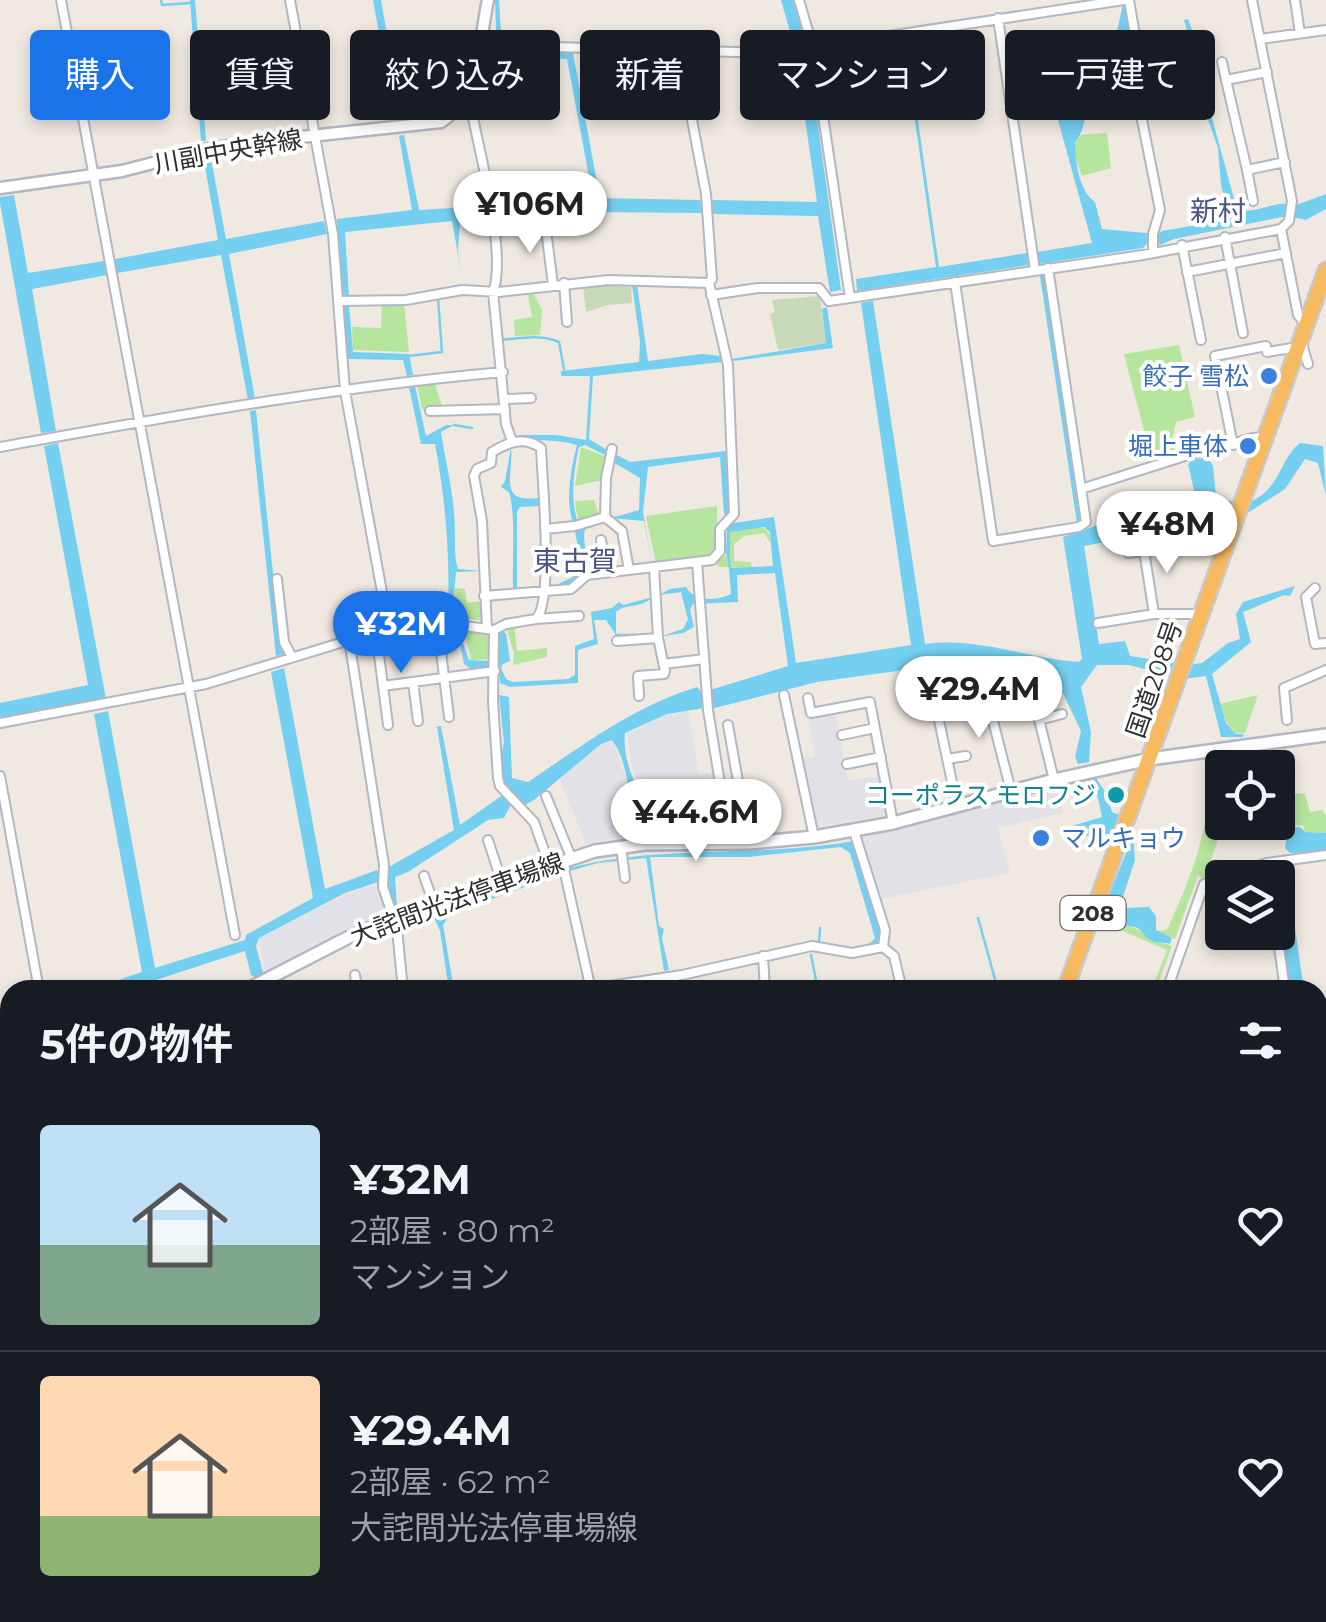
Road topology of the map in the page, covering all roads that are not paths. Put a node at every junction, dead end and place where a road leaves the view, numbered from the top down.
1 (61, 0) edge
2 (290, 0) edge
3 (488, 0) edge
4 (800, 0) edge
5 (1125, 0) edge
6 (1252, 0) edge
7 (1296, 0) edge
8 (1062, 4) edge
9 (998, 18) junction
10 (481, 30) edge
11 (808, 30) edge
12 (924, 30) edge
13 (1326, 30) edge
14 (1300, 33) junction
15 (1260, 39) junction
16 (1222, 62) dead end
17 (1267, 72) junction
18 (1226, 80) junction
19 (444, 120) edge
20 (473, 120) edge
21 (692, 120) edge
22 (823, 120) edge
23 (315, 136) junction
24 (1285, 162) junction
25 (1246, 170) junction
26 (94, 176) junction
27 (0, 188) edge
28 (1254, 201) dead end
29 (545, 222) dead end
30 (1281, 229) junction
31 (1224, 237) junction
32 (1153, 242) junction
33 (1182, 245) junction
34 (1286, 253) junction
35 (1230, 264) junction
36 (1048, 268) junction
37 (1035, 270) junction
38 (1326, 270) edge
39 (1187, 272) junction
40 (954, 282) junction
41 (709, 283) junction
42 (564, 284) junction
43 (553, 285) junction
44 (493, 292) junction
45 (712, 295) junction
46 (850, 298) junction
47 (338, 301) junction
48 (568, 322) dead end
49 (1306, 325) junction
50 (1243, 333) dead end
51 (1200, 340) dead end
52 (1299, 346) junction
53 (1308, 364) dead end
54 (502, 372) junction
55 (345, 391) junction
56 (531, 398) dead end
57 (503, 406) junction
58 (430, 411) dead end
59 (140, 422) junction
60 (1266, 437) junction
61 (512, 441) junction
62 (1234, 446) junction
63 (0, 447) edge
64 (612, 449) dead end
65 (1080, 489) junction
66 (605, 516) junction
67 (545, 529) junction
68 (602, 540) dead end
69 (1128, 553) dead end
70 (697, 562) junction
71 (654, 568) junction
72 (629, 570) junction
73 (608, 572) junction
74 (276, 579) dead end
75 (1315, 588) dead end
76 (546, 592) junction
77 (484, 596) junction
78 (1154, 614) junction
79 (1201, 614) junction
80 (578, 616) dead end
81 (536, 619) junction
82 (1098, 622) dead end
83 (491, 629) junction
84 (390, 630) junction
85 (376, 632) junction
86 (658, 638) junction
87 (349, 639) junction
88 (617, 641) dead end
89 (1326, 643) edge
90 (379, 651) junction
91 (292, 658) junction
92 (704, 659) junction
93 (664, 664) junction
94 (1326, 670) edge
95 (495, 671) junction
96 (444, 679) junction
97 (413, 682) junction
98 (983, 682) dead end
99 (383, 686) junction
100 (1031, 687) dead end
101 (188, 688) junction
102 (911, 690) dead end
103 (639, 696) dead end
104 (784, 696) dead end
105 (808, 698) dead end
106 (957, 712) dead end
107 (1062, 714) dead end
108 (938, 715) junction
109 (449, 717) dead end
110 (1039, 720) junction
111 (1287, 720) dead end
112 (418, 721) dead end
113 (0, 723) edge
114 (388, 725) dead end
115 (728, 725) dead end
116 (876, 728) junction
117 (842, 735) dead end
118 (1326, 735) edge
119 (966, 756) dead end
120 (881, 757) junction
121 (1150, 759) junction
122 (947, 760) junction
123 (847, 764) dead end
124 (0, 776) edge
125 (1054, 780) junction
126 (1012, 791) junction
127 (546, 796) dead end
128 (957, 806) junction
129 (893, 823) junction
130 (854, 831) junction
131 (814, 837) junction
132 (488, 840) dead end
133 (749, 843) junction
134 (730, 844) junction
135 (622, 854) junction
136 (1326, 855) edge
137 (561, 860) junction
138 (1292, 860) edge
139 (424, 876) dead end
140 (625, 878) dead end
141 (501, 880) junction
142 (1205, 884) edge
143 (434, 904) junction
144 (392, 920) junction
145 (235, 935) dead end
146 (883, 947) junction
147 (1279, 950) edge
148 (763, 956) junction
149 (355, 975) dead end
150 (36, 980) edge
151 (265, 980) edge
152 (356, 980) edge
153 (402, 980) edge
154 (586, 980) edge
155 (648, 980) edge
156 (764, 980) edge
157 (900, 980) edge
158 (1069, 980) edge
159 (1170, 980) edge
160 (1284, 980) edge

1 - 26 street
2 - 23 street
3 - 10 street
4 - 11 street
5 - 8 street
5 - 32 street
6 - 15 street
7 - 14 street
8 - 9 street
9 - 12 street
9 - 37 street
13 - 14 street
14 - 15 street
15 - 17 street
16 - 18 street
17 - 18 street
17 - 24 street
18 - 25 street
19 - 23 street, 川副中央幹線
20 - 44 street
21 - 41 street
22 - 46 street
23 - 26 street, 川副中央幹線
23 - 47 street
24 - 25 street
24 - 30 street
25 - 28 street
26 - 27 street, 川副中央幹線
26 - 59 street
29 - 43 street
30 - 31 street
30 - 34 street
31 - 33 street
31 - 35 street
32 - 33 street
32 - 36 street
33 - 39 street
34 - 35 street
34 - 49 street
35 - 39 street
35 - 50 street
36 - 37 street
36 - 65 street
37 - 40 street
38 - 49 highway, 国道208号 / 208
39 - 51 street
40 - 46 street
40 - 65 street
41 - 42 street
41 - 45 street
42 - 43 street
42 - 48 street
43 - 44 street
44 - 47 street
44 - 54 street
45 - 46 street
45 - 70 street
47 - 55 street
49 - 52 highway, 国道208号 / 208
52 - 53 street
52 - 60 highway, 国道208号 / 208
52 - 62 street
54 - 55 street
54 - 57 street
55 - 59 street
55 - 84 street
56 - 57 street
57 - 58 street
57 - 61 street
59 - 63 street
59 - 101 street
60 - 62 street
60 - 79 highway, 国道208号 / 208
61 - 67 street
61 - 77 street
62 - 65 street
64 - 66 street
66 - 67 street
66 - 72 street
67 - 76 street
68 - 73 street
69 - 78 street
70 - 71 street
70 - 92 street
71 - 72 street
71 - 86 street
72 - 73 street
73 - 76 street
74 - 91 street
75 - 89 street
76 - 77 street
76 - 81 street
77 - 83 street
78 - 79 street
78 - 82 street
79 - 121 highway, 国道208号 / 208
80 - 81 street
81 - 83 street
83 - 84 street
83 - 95 street
84 - 85 street
85 - 87 street
85 - 90 street
86 - 88 street
86 - 93 street
87 - 91 street
87 - 144 street
90 - 96 street
90 - 99 street
91 - 101 street
92 - 93 street
92 - 134 street
93 - 103 street
94 - 111 street
95 - 96 street
95 - 137 street
96 - 97 street
96 - 109 street
97 - 99 street
97 - 112 street
98 - 126 street
99 - 114 street
100 - 110 street
101 - 113 street
101 - 145 street
102 - 108 street
104 - 131 street
105 - 116 street
106 - 108 street
107 - 110 street
108 - 122 street
110 - 125 street
115 - 133 street
116 - 117 street
116 - 120 street
118 - 121 main road, 大詫間光法停車場線
119 - 122 street
120 - 123 street
120 - 129 street
121 - 125 main road, 大詫間光法停車場線
121 - 158 highway, 国道208号 / 208
122 - 128 street
124 - 150 street
125 - 126 main road, 大詫間光法停車場線
126 - 128 main road, 大詫間光法停車場線
127 - 137 street
128 - 129 main road, 大詫間光法停車場線
129 - 130 main road, 大詫間光法停車場線
130 - 131 main road, 大詫間光法停車場線
130 - 146 street
131 - 133 main road, 大詫間光法停車場線
132 - 141 street
133 - 134 main road, 大詫間光法停車場線
134 - 135 main road, 大詫間光法停車場線
135 - 137 main road, 大詫間光法停車場線
135 - 140 street
136 - 138 street
137 - 141 main road, 大詫間光法停車場線
137 - 154 street
139 - 143 street
141 - 143 main road, 大詫間光法停車場線
142 - 159 street
143 - 144 main road, 大詫間光法停車場線
144 - 151 main road, 大詫間光法停車場線
144 - 153 street
146 - 148 street
146 - 157 street
147 - 160 street
148 - 155 street
148 - 156 street
149 - 152 street

